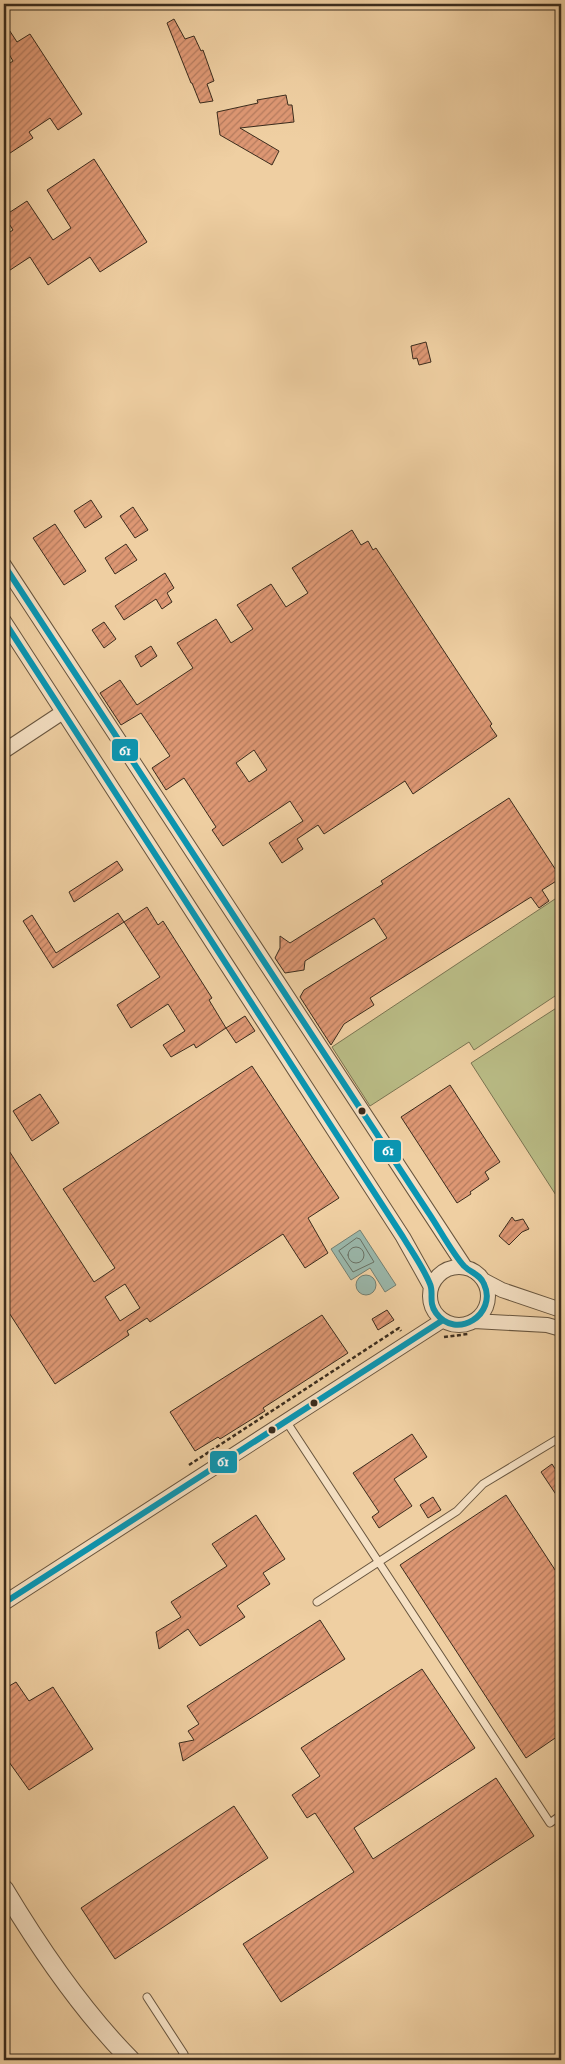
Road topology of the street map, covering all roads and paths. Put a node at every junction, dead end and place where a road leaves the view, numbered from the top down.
1 (4, 565) edge
2 (4, 621) edge
3 (63, 712) junction
4 (4, 751) edge
5 (465, 1268) junction
6 (483, 1280) junction
7 (431, 1287) junction
8 (561, 1310) edge
9 (443, 1320) junction
10 (474, 1321) junction
11 (399, 1328) dead end
12 (561, 1329) edge
13 (286, 1420) junction
14 (561, 1437) edge
15 (187, 1467) dead end
16 (378, 1562) junction
17 (317, 1602) dead end
18 (4, 1603) edge
19 (561, 1815) edge
20 (4, 1889) edge
21 (147, 1996) dead end
22 (131, 2060) edge
23 (178, 2060) edge

1 - 5 street
2 - 3 street
3 - 4 street
3 - 7 street
5 - 6 street
5 - 7 street
6 - 8 street
6 - 10 street
7 - 9 street
9 - 10 street
9 - 13 street
10 - 12 street
11 - 15 path
13 - 16 lane
13 - 18 street
14 - 16 lane
16 - 17 lane
16 - 19 lane
20 - 22 street
21 - 23 lane

